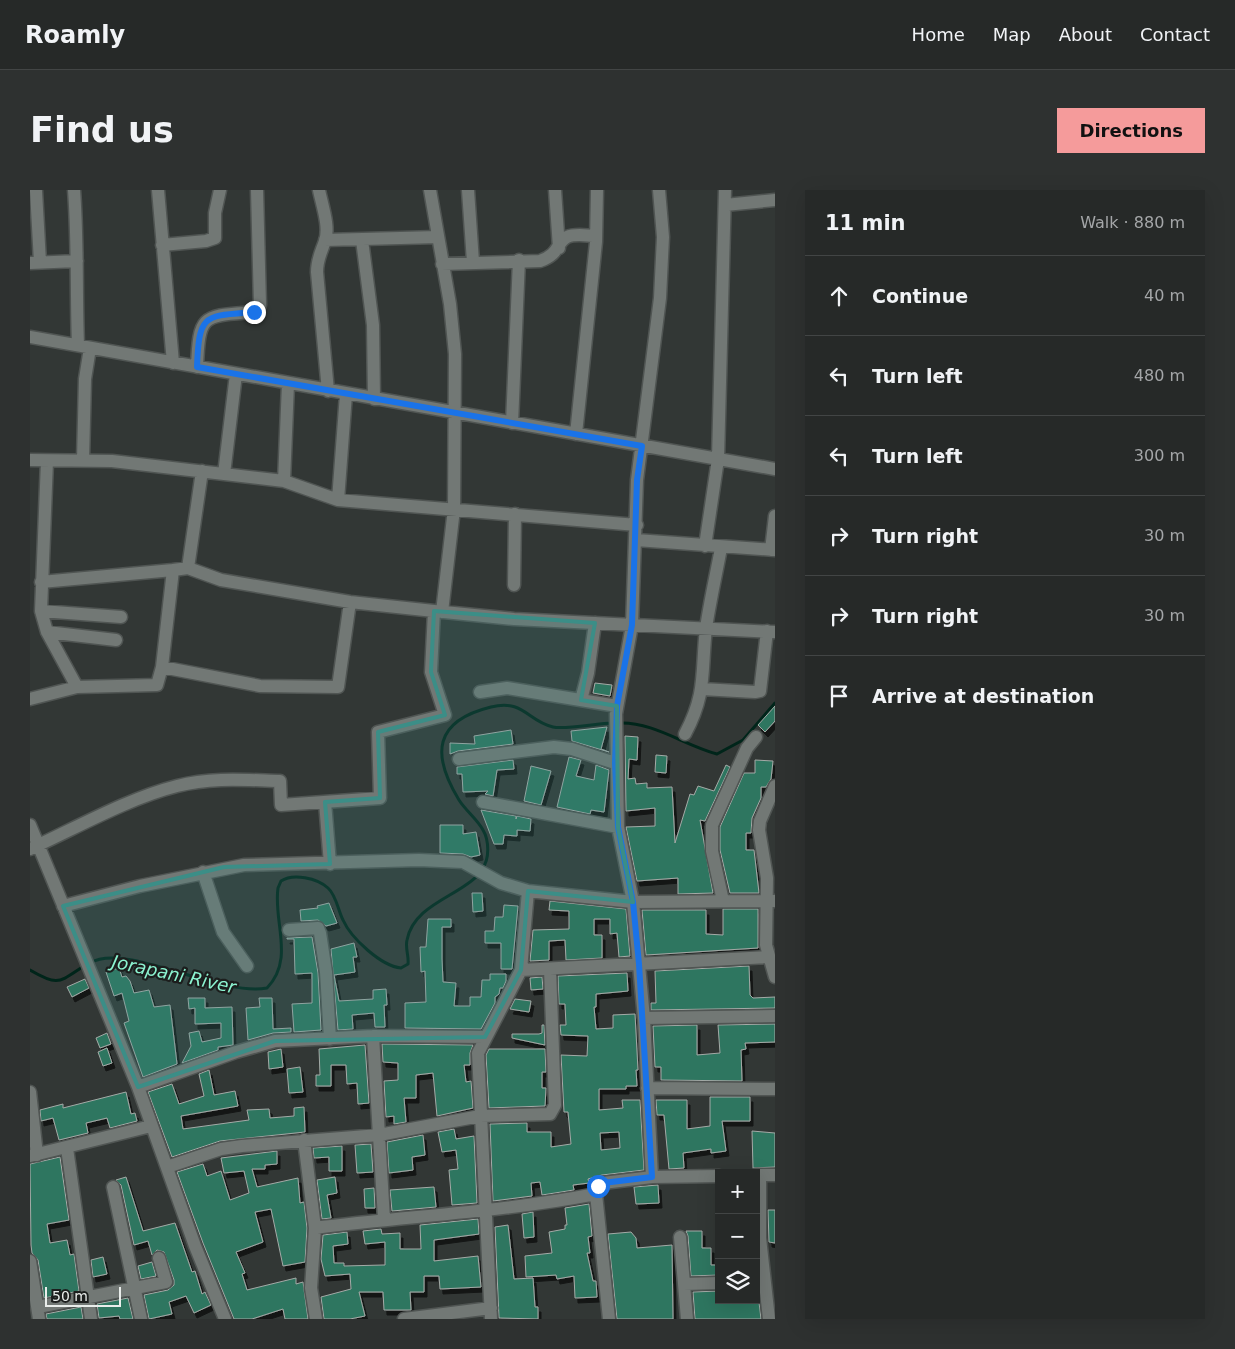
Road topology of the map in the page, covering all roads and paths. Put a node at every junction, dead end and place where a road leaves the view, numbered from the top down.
1 (74, 190) edge
2 (158, 190) edge
3 (220, 190) edge
4 (257, 190) edge
5 (319, 190) edge
6 (431, 190) edge
7 (468, 190) edge
8 (556, 190) edge
9 (597, 190) edge
10 (660, 190) edge
11 (725, 190) edge
12 (36, 192) dead end
13 (775, 200) edge
14 (725, 205) junction
15 (596, 236) junction
16 (438, 237) junction
17 (326, 240) junction
18 (362, 240) junction
19 (162, 245) junction
20 (560, 248) junction
21 (77, 260) junction
22 (519, 260) junction
23 (35, 262) edge
24 (473, 262) junction
25 (442, 264) junction
26 (30, 337) edge
27 (84, 346) junction
28 (173, 363) junction
29 (197, 367) junction
30 (236, 374) junction
31 (288, 384) junction
32 (328, 391) junction
33 (346, 394) junction
34 (374, 399) junction
35 (456, 413) junction
36 (512, 423) junction
37 (576, 434) junction
38 (642, 446) junction
39 (718, 459) junction
40 (30, 460) edge
41 (47, 460) junction
42 (82, 460) junction
43 (775, 469) edge
44 (202, 471) junction
45 (224, 474) junction
46 (284, 481) junction
47 (338, 500) junction
48 (454, 509) junction
49 (515, 514) junction
50 (775, 516) edge
51 (636, 525) junction
52 (636, 540) junction
53 (705, 546) junction
54 (721, 548) junction
55 (773, 550) edge
56 (188, 568) junction
57 (173, 570) junction
58 (41, 582) junction
59 (514, 585) dead end
60 (350, 602) junction
61 (41, 611) junction
62 (438, 612) junction
63 (120, 617) dead end
64 (595, 623) junction
65 (632, 625) junction
66 (706, 628) junction
67 (771, 631) edge
68 (47, 632) junction
69 (116, 640) dead end
70 (162, 667) junction
71 (77, 687) junction
72 (702, 689) junction
73 (480, 692) dead end
74 (30, 698) edge
75 (581, 700) junction
76 (616, 710) junction
77 (685, 734) dead end
78 (756, 737) dead end
79 (459, 759) dead end
80 (615, 763) junction
81 (775, 786) edge
82 (326, 802) junction
83 (483, 802) dead end
84 (30, 825) edge
85 (618, 827) junction
86 (34, 847) edge
87 (330, 864) junction
88 (203, 872) junction
89 (528, 891) junction
90 (723, 901) junction
91 (771, 901) edge
92 (633, 902) junction
93 (63, 906) junction
94 (290, 930) dead end
95 (768, 957) junction
96 (639, 964) junction
97 (247, 966) dead end
98 (550, 969) junction
99 (521, 970) junction
100 (775, 977) edge
101 (775, 1016) edge
102 (644, 1018) junction
103 (373, 1036) junction
104 (485, 1037) junction
105 (330, 1039) junction
106 (138, 1087) junction
107 (647, 1088) junction
108 (775, 1089) edge
109 (30, 1092) edge
110 (480, 1116) junction
111 (151, 1126) junction
112 (379, 1135) junction
113 (304, 1140) junction
114 (67, 1148) junction
115 (33, 1155) edge
116 (167, 1167) junction
117 (775, 1174) edge
118 (760, 1175) edge
119 (715, 1176) edge
120 (652, 1177) junction
121 (113, 1187) dead end
122 (596, 1194) junction
123 (487, 1211) junction
124 (759, 1214) edge
125 (384, 1219) junction
126 (315, 1228) junction
127 (680, 1237) dead end
128 (159, 1258) dead end
129 (30, 1261) edge
130 (769, 1277) edge
131 (715, 1283) edge
132 (684, 1284) junction
133 (134, 1288) junction
134 (88, 1297) junction
135 (38, 1313) edge
136 (491, 1313) edge
137 (91, 1319) edge
138 (141, 1319) edge
139 (225, 1319) edge
140 (316, 1319) edge
141 (404, 1319) edge
142 (610, 1319) edge
143 (687, 1319) edge
144 (769, 1319) edge

1 - 21 street
2 - 19 street
3 - 19 street
4 - 29 street
5 - 17 street
6 - 16 street
7 - 24 street
8 - 20 street
9 - 15 street
10 - 38 street
11 - 14 street
12 - 23 street
13 - 14 street
14 - 39 street
15 - 20 street
15 - 37 street
16 - 18 street
16 - 25 street
17 - 18 street
17 - 32 street
18 - 34 street
19 - 28 street
20 - 22 street
21 - 23 street
21 - 27 street
22 - 24 street
22 - 36 street
24 - 25 street
25 - 35 street
26 - 27 street
27 - 28 street
27 - 42 street
28 - 29 street
29 - 30 street
30 - 31 street
30 - 45 street
31 - 32 street
31 - 46 street
32 - 33 street
33 - 34 street
33 - 47 street
34 - 35 street
35 - 36 street
35 - 48 street
36 - 37 street
37 - 38 street
38 - 39 street
38 - 51 street
39 - 43 street
39 - 53 street
40 - 41 street
41 - 42 street
41 - 58 street
42 - 44 street
44 - 45 street
44 - 56 street
45 - 46 street
46 - 47 street
47 - 48 street
48 - 49 street
48 - 62 street
49 - 51 street
49 - 59 street
50 - 55 street
51 - 52 street
52 - 53 street
52 - 65 street
53 - 54 street
54 - 55 street
54 - 66 street
56 - 57 street
56 - 60 street
57 - 58 street
57 - 70 street
58 - 61 street
60 - 62 street
60 - 70 street
61 - 63 street
61 - 68 street
62 - 64 street
62 - 82 street
64 - 65 street
64 - 75 street
65 - 66 street
65 - 76 street
66 - 67 street
66 - 72 street
67 - 72 street
68 - 69 street
68 - 71 street
70 - 71 street
71 - 74 street
72 - 77 street
73 - 75 street
75 - 76 street
76 - 80 street
78 - 90 street
79 - 80 street
80 - 85 street
81 - 91 street
82 - 86 street
82 - 87 street
83 - 85 street
84 - 86 street
85 - 92 street
86 - 93 street
87 - 88 street
87 - 89 street
88 - 93 street
88 - 97 street
89 - 92 street
89 - 99 street
90 - 91 street
90 - 92 street
91 - 95 street
92 - 96 street
93 - 106 street
94 - 105 street
95 - 96 street
95 - 100 street
96 - 98 street
96 - 102 street
98 - 99 street
98 - 110 street
99 - 104 street
101 - 102 street
102 - 107 street
103 - 104 street
103 - 105 street
103 - 112 street
104 - 110 street
105 - 106 street
106 - 111 street
107 - 108 street
107 - 120 street
109 - 115 street
110 - 112 street
110 - 123 street
111 - 114 street
111 - 116 street
112 - 113 street
112 - 125 street
113 - 116 street
113 - 126 street
114 - 115 street
114 - 134 street
116 - 139 street
117 - 118 street
119 - 120 street
120 - 122 street
121 - 133 street
122 - 123 street
122 - 142 street
123 - 125 street
123 - 136 street
124 - 130 street
125 - 126 street
126 - 140 street
127 - 132 street
128 - 133 street
129 - 135 street
130 - 144 street
131 - 132 street
132 - 143 street
133 - 134 street
133 - 138 street
134 - 135 street
134 - 137 street
136 - 141 street

